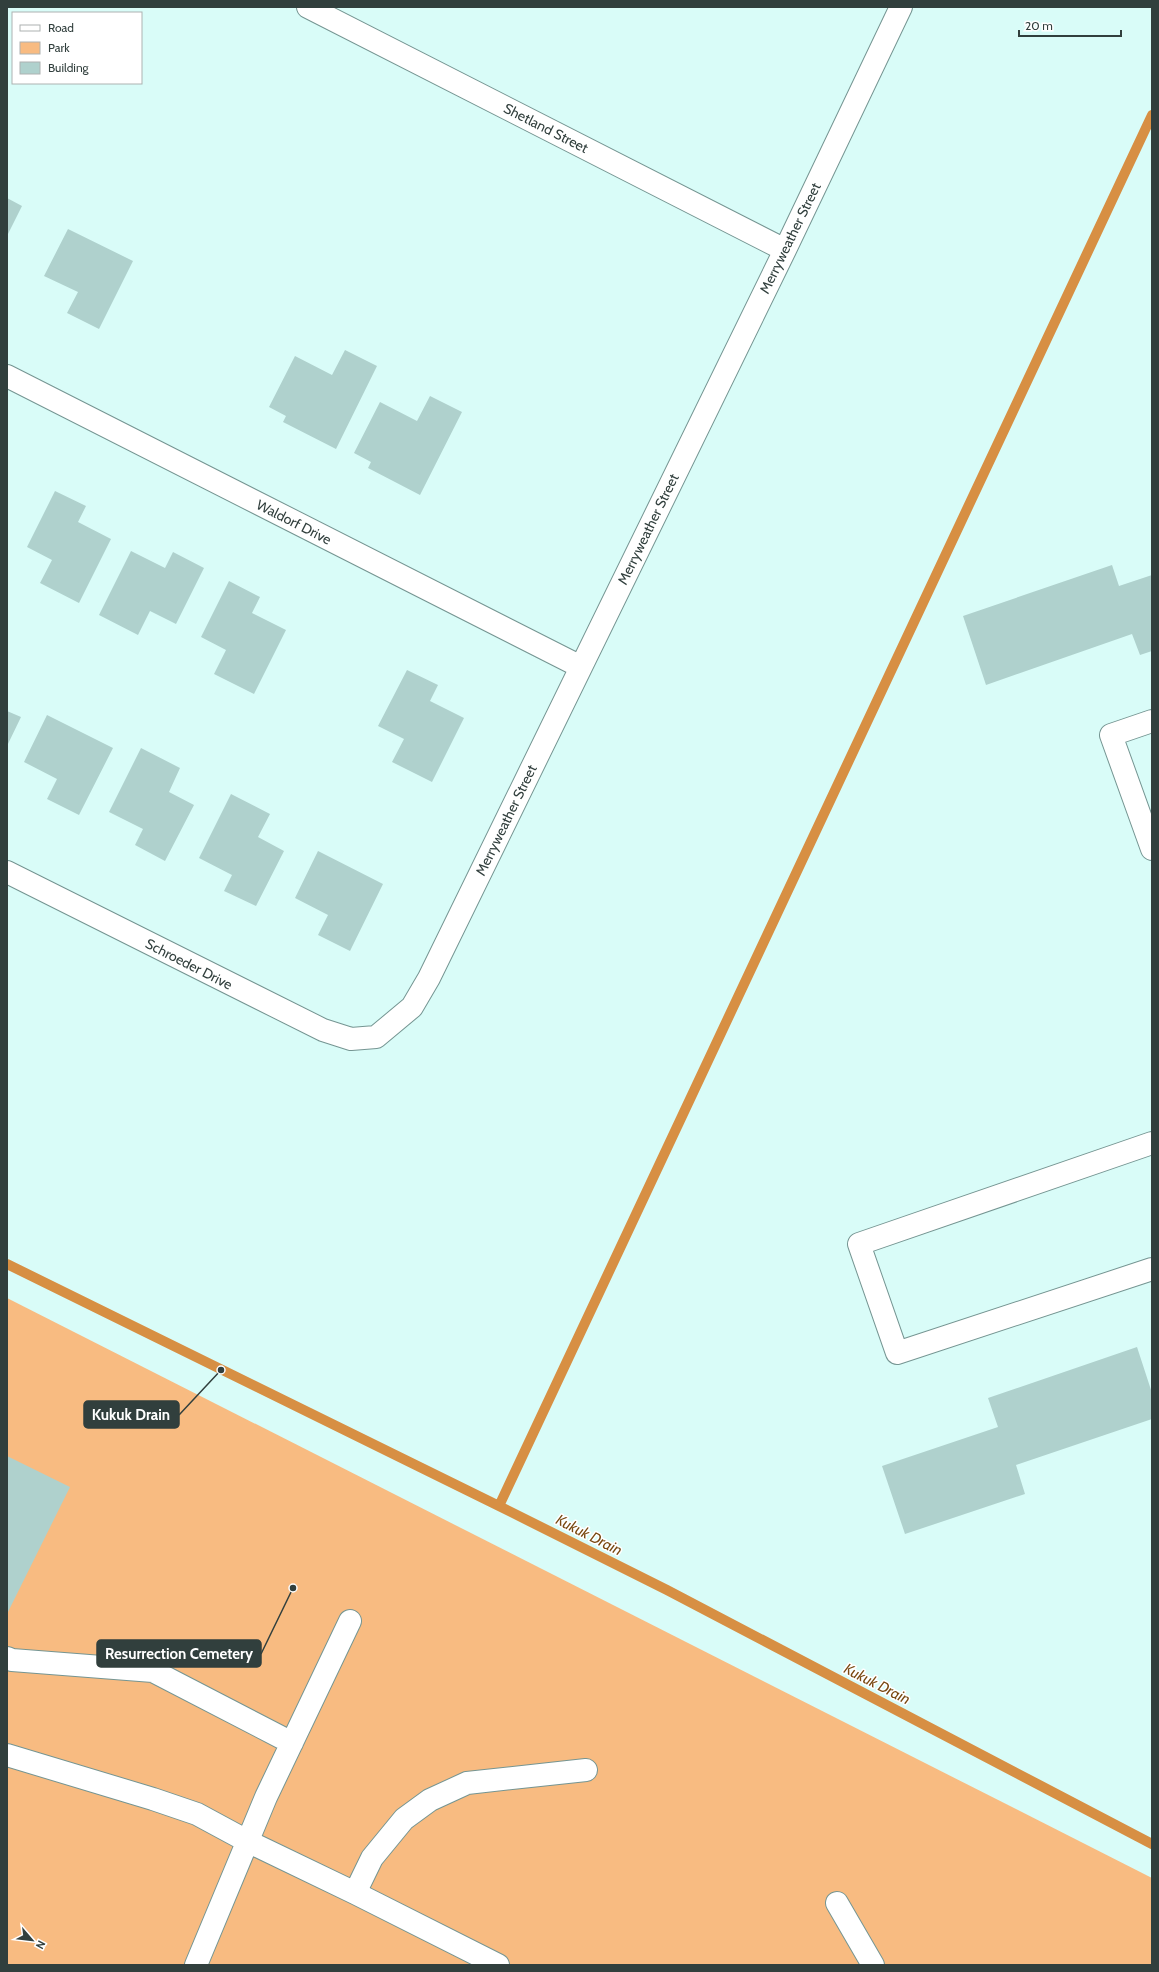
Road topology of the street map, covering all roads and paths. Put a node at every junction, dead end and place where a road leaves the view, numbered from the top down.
1 (308, 7) edge
2 (901, 7) edge
3 (785, 250) junction
4 (7, 376) edge
5 (581, 667) junction
6 (1152, 721) edge
7 (1152, 849) edge
8 (7, 872) edge
9 (376, 1037) joint
10 (1152, 1143) edge
11 (1152, 1269) edge
12 (350, 1621) dead end
13 (7, 1658) edge
14 (292, 1743) junction
15 (7, 1755) edge
16 (586, 1770) dead end
17 (247, 1841) junction
18 (355, 1893) junction
19 (838, 1902) dead end
20 (196, 1965) edge
21 (498, 1965) edge
22 (873, 1965) edge

1 - 3 street, Shetland Street
2 - 3 street, Merryweather Street
3 - 5 street, Merryweather Street
4 - 5 street, Waldorf Drive
5 - 9 street, Merryweather Street
6 - 7 street
8 - 9 street, Schroeder Drive
10 - 11 street
12 - 14 street
13 - 14 street
14 - 17 street
15 - 17 street
16 - 18 street
17 - 18 street
17 - 20 street
18 - 21 street
19 - 22 street

